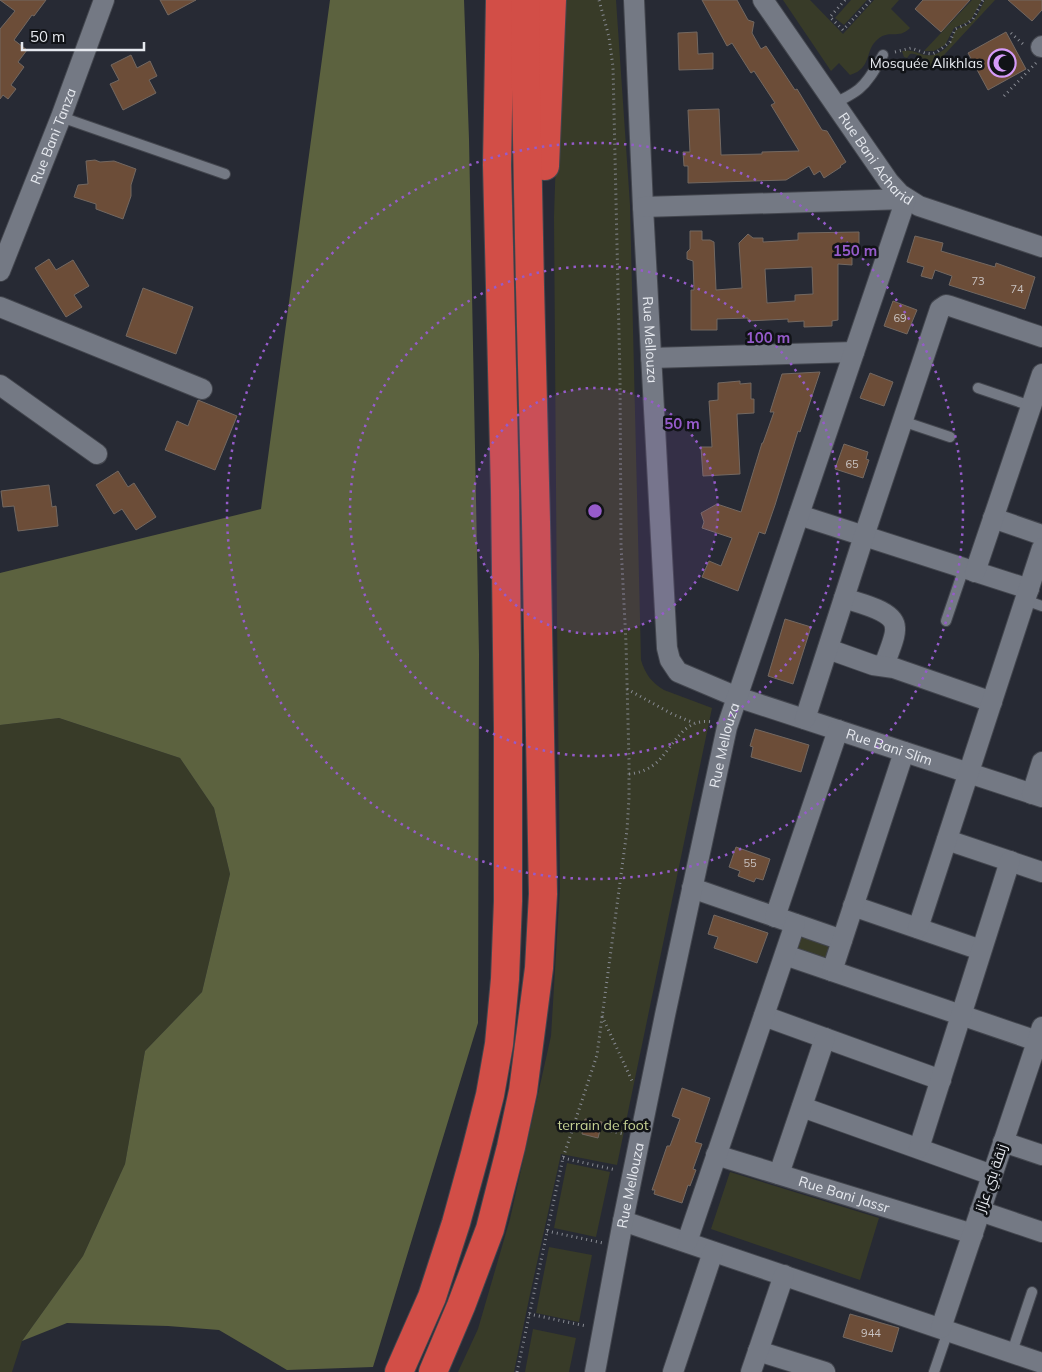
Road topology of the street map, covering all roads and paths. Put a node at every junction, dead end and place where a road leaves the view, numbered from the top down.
1 (104, 0) edge
2 (500, 0) edge
3 (526, 0) edge
4 (552, 0) edge
5 (599, 0) edge
6 (634, 0) edge
7 (762, 0) edge
8 (845, 0) edge
9 (871, 0) edge
10 (983, 0) edge
11 (1042, 50) edge
12 (882, 55) joint
13 (1004, 96) dead end
14 (834, 104) junction
15 (61, 117) junction
16 (225, 174) dead end
17 (906, 199) junction
18 (643, 207) junction
19 (1042, 247) edge
20 (0, 271) edge
21 (0, 307) edge
22 (1042, 338) edge
23 (854, 352) junction
24 (651, 358) junction
25 (532, 367) junction
26 (1042, 374) edge
27 (0, 385) edge
28 (978, 388) dead end
29 (202, 389) dead end
30 (1037, 408) edge
31 (902, 421) junction
32 (950, 437) dead end
33 (97, 454) dead end
34 (798, 515) junction
35 (993, 518) junction
36 (1042, 534) edge
37 (864, 536) junction
38 (1042, 548) edge
39 (970, 570) junction
40 (844, 598) junction
41 (1032, 598) edge
42 (946, 621) dead end
43 (828, 649) junction
44 (884, 666) junction
45 (627, 689) junction
46 (737, 697) junction
47 (992, 702) junction
48 (805, 720) junction
49 (695, 723) junction
50 (727, 726) junction
51 (838, 730) junction
52 (904, 752) junction
53 (1042, 762) edge
54 (629, 774) junction
55 (969, 774) junction
56 (1037, 796) edge
57 (947, 840) junction
58 (1010, 861) junction
59 (1042, 872) edge
60 (692, 888) junction
61 (853, 906) junction
62 (775, 917) junction
63 (795, 924) junction
64 (918, 928) junction
65 (842, 940) junction
66 (981, 950) junction
67 (785, 955) junction
68 (832, 972) junction
69 (961, 1015) junction
70 (602, 1016) junction
71 (764, 1016) junction
72 (1040, 1034) edge
73 (825, 1038) junction
74 (941, 1080) junction
75 (636, 1090) dead end
76 (802, 1107) junction
77 (606, 1130) dead end
78 (627, 1134) dead end
79 (1003, 1142) junction
80 (919, 1148) junction
81 (716, 1155) junction
82 (1042, 1155) edge
83 (563, 1158) junction
84 (620, 1171) dead end
85 (779, 1174) junction
86 (992, 1175) junction
87 (980, 1211) junction
88 (623, 1221) junction
89 (547, 1231) junction
90 (1042, 1232) edge
91 (973, 1234) junction
92 (687, 1242) junction
93 (618, 1246) junction
94 (713, 1252) junction
95 (784, 1275) junction
96 (1032, 1292) dead end
97 (529, 1314) junction
98 (588, 1327) dead end
99 (944, 1330) junction
100 (758, 1351) junction
101 (1012, 1352) junction
102 (1037, 1365) edge
103 (399, 1372) edge
104 (433, 1372) edge
105 (517, 1372) edge
106 (595, 1372) edge
107 (674, 1372) edge
108 (751, 1372) edge
109 (826, 1372) edge
110 (934, 1372) edge

1 - 15 street, Rue Bani Tanza
2 - 103 highway
3 - 25 highway
4 - 25 highway
5 - 45 path
6 - 18 street, Rue Mellouza
7 - 14 street, Rue Bani Acharid
8 - 9 path
10 - 12 path
11 - 13 path
12 - 14 lane
14 - 17 street, Rue Bani Acharid
15 - 16 lane
15 - 20 street, Rue Bani Tanza
17 - 18 street
17 - 19 street, Rue Bani Acharid
17 - 23 street
18 - 24 street, Rue Mellouza
21 - 29 street
22 - 31 street
23 - 24 street
23 - 34 street
24 - 46 street, Rue Mellouza
25 - 104 highway
26 - 30 street
27 - 33 street
28 - 30 lane
30 - 35 street
31 - 32 lane
31 - 37 street
34 - 37 street
34 - 46 street
35 - 36 street
35 - 39 street
37 - 39 street
37 - 40 street
38 - 41 street
39 - 41 street
39 - 42 lane
40 - 43 street
40 - 44 street
41 - 47 street
43 - 44 street
43 - 48 street
44 - 47 street
45 - 49 path
45 - 54 path
46 - 48 street, Rue Bani Slim
46 - 50 street, Rue Mellouza
47 - 55 street
48 - 51 street, Rue Bani Slim
49 - 50 path
49 - 54 path
50 - 60 street, Rue Mellouza
51 - 52 street, Rue Bani Slim
51 - 62 street
52 - 55 street, Rue Bani Slim
52 - 61 street
53 - 56 street
54 - 70 path
55 - 56 street, Rue Bani Slim
55 - 57 street
57 - 58 street
57 - 64 street
58 - 59 street
58 - 66 street
60 - 62 street
60 - 88 street, Rue Mellouza
61 - 64 street
61 - 65 street
62 - 63 street
63 - 65 street
63 - 67 street
64 - 66 street
65 - 68 street
66 - 69 street
67 - 68 street
67 - 71 street
68 - 69 street
69 - 72 street
69 - 74 street
70 - 75 path
70 - 83 path
71 - 73 street
71 - 81 street
72 - 79 street, زنقة بني عزاز
73 - 74 street
73 - 76 street
74 - 80 street
76 - 80 street
76 - 85 street
77 - 78 path
79 - 82 street
79 - 86 street, زنقة بني عزاز
80 - 86 street
81 - 85 street, Rue Bani Jassr
81 - 92 street
83 - 84 path
83 - 89 path
85 - 91 street, Rue Bani Jassr
86 - 87 street, زنقة بني عزاز
87 - 90 street
87 - 91 street, زنقة بني عزاز
88 - 92 street
88 - 93 street, Rue Mellouza
89 - 93 path
89 - 97 path
91 - 99 street, زنقة بني عزاز
92 - 94 street
93 - 106 street, Rue Mellouza
94 - 95 street
94 - 107 street
95 - 99 street
95 - 100 street
96 - 101 lane
97 - 98 path
97 - 105 path
99 - 101 street
99 - 110 lane
100 - 108 street
100 - 109 street
101 - 102 street

